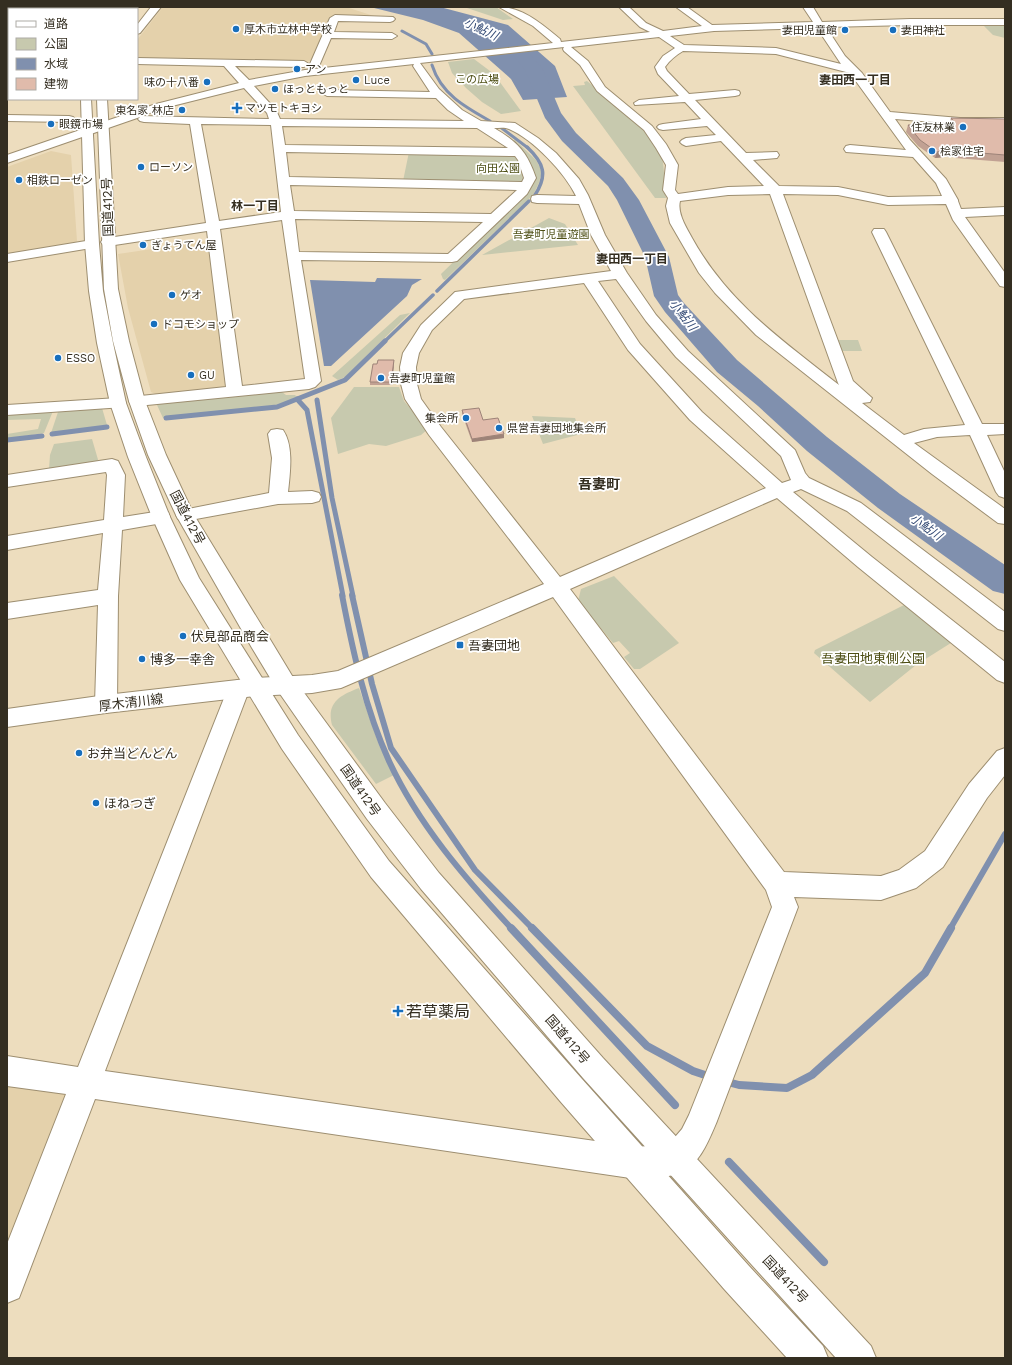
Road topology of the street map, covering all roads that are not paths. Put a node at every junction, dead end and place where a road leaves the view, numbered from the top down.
1 (156, 7) edge
2 (504, 7) edge
3 (624, 7) edge
4 (681, 7) edge
5 (808, 7) edge
6 (363, 8) dead end
7 (984, 12) dead end
8 (138, 16) edge
9 (148, 16) junction
10 (390, 19) junction
11 (993, 22) junction
12 (1005, 22) edge
13 (819, 23) junction
14 (710, 28) junction
15 (138, 30) edge
16 (660, 33) junction
17 (328, 35) junction
18 (661, 46) dead end
19 (678, 46) junction
20 (565, 47) junction
21 (637, 47) dead end
22 (414, 59) junction
23 (138, 61) edge
24 (228, 63) junction
25 (315, 64) junction
26 (852, 70) junction
27 (336, 73) junction
28 (246, 84) junction
29 (327, 93) junction
30 (735, 93) dead end
31 (439, 96) junction
32 (687, 98) junction
33 (86, 100) edge
34 (102, 100) edge
35 (639, 103) dead end
36 (11, 105) dead end
37 (648, 113) dead end
38 (887, 115) junction
39 (69, 119) dead end
40 (144, 119) dead end
41 (8, 121) edge
42 (195, 121) junction
43 (1005, 121) edge
44 (276, 122) junction
45 (709, 122) junction
46 (315, 123) junction
47 (104, 125) junction
48 (480, 125) junction
49 (86, 131) junction
50 (724, 137) junction
51 (686, 142) dead end
52 (279, 148) junction
53 (850, 149) dead end
54 (517, 152) junction
55 (916, 154) junction
56 (773, 155) dead end
57 (744, 157) junction
58 (7, 159) edge
59 (904, 165) dead end
60 (927, 166) junction
61 (283, 181) junction
62 (526, 186) junction
63 (775, 190) junction
64 (674, 198) junction
65 (537, 199) dead end
66 (584, 200) junction
67 (952, 200) junction
68 (1005, 211) edge
69 (956, 213) junction
70 (287, 215) junction
71 (495, 218) junction
72 (213, 226) junction
73 (879, 232) dead end
74 (100, 243) junction
75 (293, 256) junction
76 (7, 258) edge
77 (620, 274) junction
78 (589, 279) junction
79 (1005, 283) edge
80 (235, 391) junction
81 (137, 401) junction
82 (118, 403) junction
83 (7, 410) edge
84 (1005, 429) edge
85 (976, 430) junction
86 (905, 440) junction
87 (283, 441) dead end
88 (7, 481) edge
89 (803, 482) junction
90 (778, 490) junction
91 (312, 497) dead end
92 (1004, 497) edge
93 (278, 498) junction
94 (185, 516) junction
95 (161, 518) junction
96 (1005, 518) edge
97 (112, 527) junction
98 (7, 543) edge
99 (557, 587) junction
100 (108, 596) junction
101 (7, 611) edge
102 (1005, 623) edge
103 (1005, 674) edge
104 (286, 685) junction
105 (246, 688) junction
106 (106, 704) junction
107 (7, 718) edge
108 (1005, 758) edge
109 (777, 884) junction
110 (7, 1071) edge
111 (87, 1082) junction
112 (676, 1159) junction
113 (637, 1163) junction
114 (7, 1286) edge
115 (811, 1358) edge
116 (859, 1358) edge

1 - 9 main road
2 - 20 main road
3 - 16 main road
4 - 14 main road
5 - 13 main road
6 - 10 main road
7 - 11 main road
8 - 9 main road
9 - 15 main road
10 - 17 main road
10 - 17 main road
11 - 12 main road
11 - 13 main road
13 - 14 main road
13 - 26 main road
14 - 16 main road
16 - 19 main road
16 - 27 main road
17 - 25 main road
18 - 19 main road
19 - 26 main road
19 - 32 main road
20 - 21 main road
20 - 64 main road
22 - 25 main road
22 - 27 main road
22 - 31 main road
23 - 24 main road
24 - 25 main road
24 - 28 main road
26 - 38 main road
27 - 28 main road
27 - 29 main road
28 - 44 main road
28 - 47 main road
29 - 31 main road
29 - 46 main road
30 - 32 main road
31 - 48 main road
32 - 35 main road
32 - 45 main road
33 - 49 main road, 国道412号
34 - 47 main road, 国道412号
36 - 41 main road
37 - 45 main road
38 - 43 main road
38 - 55 main road
39 - 41 main road
40 - 42 main road
42 - 44 main road
42 - 72 main road
44 - 46 main road
44 - 52 main road
45 - 50 main road
46 - 48 main road
47 - 49 main road
47 - 74 main road, 国道412号
48 - 54 main road
48 - 66 main road
49 - 58 main road
49 - 74 main road, 国道412号
50 - 51 main road
50 - 57 main road
52 - 54 main road
52 - 61 main road
53 - 55 main road
54 - 62 main road
55 - 60 main road
56 - 57 main road
57 - 63 main road
59 - 60 main road
60 - 67 main road
61 - 62 main road
61 - 70 main road
62 - 71 main road
63 - 64 main road
63 - 67 main road
63 - 86 main road
64 - 86 main road
65 - 66 main road
66 - 77 main road
67 - 69 main road
68 - 69 main road
69 - 79 main road
70 - 71 main road
70 - 72 main road
70 - 75 main road
71 - 75 main road
72 - 74 main road
72 - 80 main road
73 - 85 main road
74 - 76 main road
74 - 81 main road, 国道412号
74 - 82 main road, 国道412号
75 - 80 main road
77 - 78 main road
77 - 89 main road
78 - 90 main road
78 - 99 main road
80 - 81 main road
81 - 94 main road, 国道412号
82 - 83 main road
82 - 95 main road, 国道412号
84 - 85 main road
85 - 86 main road
85 - 92 main road
86 - 92 main road
86 - 96 main road
87 - 93 main road
88 - 97 main road
89 - 90 main road, 厚木清川線
89 - 102 main road
90 - 99 main road, 厚木清川線
90 - 103 main road
91 - 93 main road
93 - 94 main road
94 - 104 main road, 国道412号
95 - 97 main road
95 - 105 main road, 国道412号
97 - 98 main road
97 - 100 main road
99 - 104 main road, 厚木清川線
99 - 109 main road
100 - 101 main road
100 - 106 main road
104 - 105 main road, 厚木清川線
104 - 112 main road, 国道412号
105 - 106 main road, 厚木清川線
105 - 111 main road
105 - 113 main road, 国道412号
106 - 107 main road, 厚木清川線
108 - 109 main road
109 - 112 main road
110 - 111 main road
111 - 113 main road
111 - 114 main road
112 - 113 main road
112 - 116 main road, 国道412号
113 - 115 main road, 国道412号

